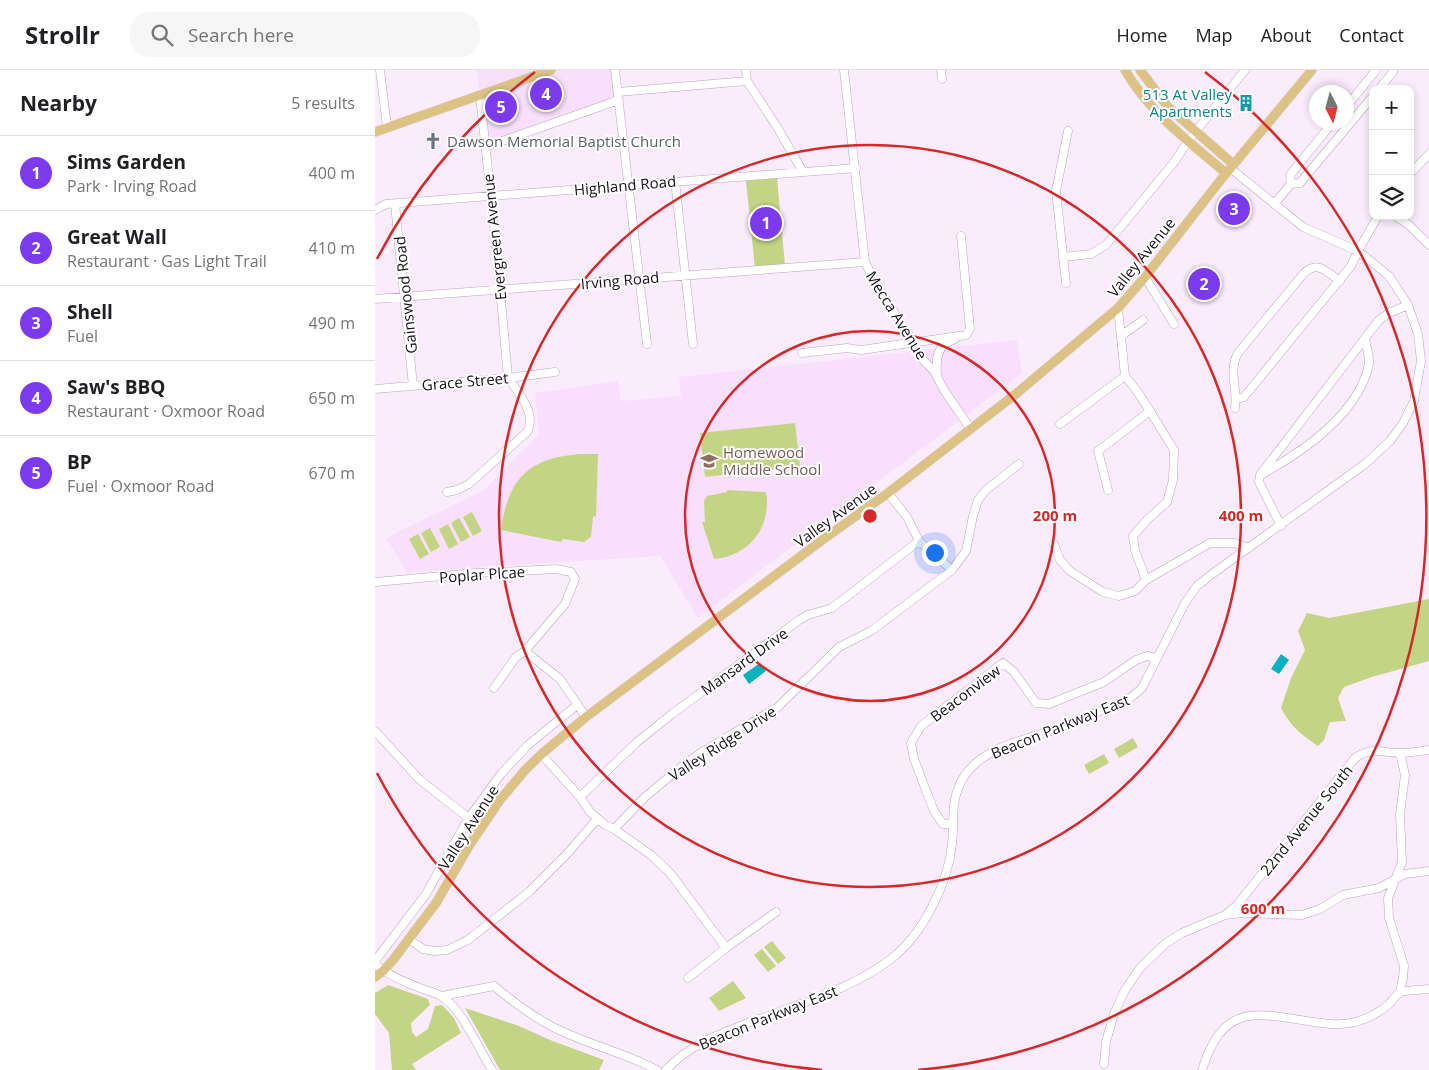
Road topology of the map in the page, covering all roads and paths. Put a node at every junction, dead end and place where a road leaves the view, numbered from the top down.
1 (380, 70) edge
2 (551, 70) edge
3 (615, 70) edge
4 (746, 70) edge
5 (844, 70) edge
6 (941, 70) edge
7 (1125, 70) edge
8 (1140, 70) edge
9 (1245, 70) edge
10 (1312, 70) edge
11 (1376, 70) edge
12 (1393, 70) edge
13 (942, 80) dead end
14 (747, 81) junction
15 (1382, 85) edge
16 (480, 96) junction
17 (619, 96) junction
18 (1354, 97) edge
19 (1369, 101) edge
20 (387, 127) junction
21 (1327, 130) edge
22 (1068, 131) dead end
23 (375, 132) edge
24 (1196, 132) junction
25 (1188, 141) junction
26 (485, 147) junction
27 (1429, 154) edge
28 (856, 168) junction
29 (1230, 168) junction
30 (1414, 170) edge
31 (803, 172) junction
32 (675, 181) junction
33 (1291, 184) junction
34 (628, 185) junction
35 (491, 197) junction
36 (395, 204) junction
37 (1274, 204) junction
38 (375, 210) edge
39 (1376, 220) edge
40 (1401, 220) edge
41 (961, 236) dead end
42 (1429, 244) edge
43 (1358, 251) junction
44 (1063, 257) junction
45 (865, 262) junction
46 (685, 275) junction
47 (1145, 277) junction
48 (639, 279) junction
49 (1340, 281) junction
50 (1066, 283) dead end
51 (500, 289) junction
52 (405, 296) junction
53 (375, 299) edge
54 (1408, 305) junction
55 (1118, 308) junction
56 (1143, 320) dead end
57 (1174, 324) dead end
58 (1121, 336) junction
59 (955, 338) junction
60 (1365, 338) junction
61 (914, 343) junction
62 (647, 344) dead end
63 (693, 344) dead end
64 (802, 353) dead end
65 (1425, 361) edge
66 (555, 372) dead end
67 (1125, 376) junction
68 (937, 377) junction
69 (508, 378) junction
70 (413, 386) junction
71 (375, 389) edge
72 (1237, 399) junction
73 (1235, 408) dead end
74 (1150, 411) junction
75 (1060, 424) dead end
76 (970, 428) junction
77 (1019, 464) dead end
78 (1260, 475) junction
79 (1108, 490) dead end
80 (447, 492) dead end
81 (888, 493) junction
82 (1281, 526) junction
83 (919, 541) junction
84 (1054, 544) dead end
85 (1249, 548) junction
86 (952, 570) junction
87 (1146, 580) junction
88 (375, 582) edge
89 (525, 651) junction
90 (1157, 658) junction
91 (493, 688) dead end
92 (577, 705) junction
93 (586, 717) junction
94 (375, 731) edge
95 (1429, 750) edge
96 (1400, 753) junction
97 (541, 754) junction
98 (580, 797) junction
99 (468, 819) junction
100 (597, 819) junction
101 (952, 824) junction
102 (480, 827) junction
103 (614, 828) junction
104 (1429, 871) edge
105 (1395, 879) junction
106 (776, 912) dead end
107 (1225, 915) junction
108 (409, 939) junction
109 (726, 948) junction
110 (375, 963) edge
111 (383, 972) junction
112 (375, 977) edge
113 (688, 978) dead end
114 (1429, 989) edge
115 (1400, 992) junction
116 (442, 996) junction
117 (1104, 1064) dead end
118 (490, 1067) edge
119 (480, 1070) edge
120 (657, 1070) edge
121 (666, 1070) edge
122 (1202, 1070) edge

1 - 20 street
2 - 16 main road
3 - 17 street
4 - 14 street
5 - 28 street, Mecca Avenue
6 - 13 street
7 - 25 main road
8 - 24 main road
9 - 24 street
10 - 29 main road, Valley Avenue
11 - 18 street
12 - 15 street
14 - 17 street
14 - 31 street
16 - 20 main road
16 - 26 street, Evergreen Avenue
17 - 26 street
17 - 34 street
19 - 33 street
20 - 23 main road
21 - 33 street
22 - 44 street
24 - 25 street
24 - 29 main road
25 - 29 main road
25 - 44 street
26 - 35 street, Evergreen Avenue
27 - 30 street
28 - 31 street, Highland Road
28 - 45 street, Mecca Avenue
29 - 37 street, Beacon Parkway East
29 - 47 main road, Valley Avenue
31 - 32 street, Highland Road
32 - 34 street, Highland Road
32 - 46 street
33 - 37 street
34 - 35 street, Highland Road
34 - 48 street
35 - 36 street, Highland Road
35 - 51 street, Evergreen Avenue
36 - 38 street, Highland Road
36 - 52 street, Gainswood Road
37 - 43 street, Beacon Parkway East
39 - 43 street
40 - 42 street
41 - 59 street
43 - 49 street
43 - 54 street, Beacon Parkway East
44 - 50 street
45 - 46 street, Irving Road
45 - 61 street, Mecca Avenue
46 - 48 street, Irving Road
46 - 63 street
47 - 55 main road, Valley Avenue
47 - 57 street
48 - 51 street, Irving Road
48 - 62 street
49 - 72 street
49 - 72 street
51 - 52 street, Irving Road
51 - 69 street, Evergreen Avenue
52 - 53 street, Irving Road
52 - 70 street, Gainswood Road
54 - 60 street
54 - 65 street, Beacon Parkway East
55 - 58 street
55 - 76 main road, Valley Avenue
56 - 58 street
58 - 67 street
59 - 61 street
59 - 68 street
60 - 78 street
60 - 78 street
61 - 64 street
61 - 68 street, Mecca Avenue
65 - 82 street, Beacon Parkway East
66 - 69 street, Grace Street
67 - 74 street
67 - 75 street
68 - 76 street, Mecca Avenue
69 - 70 street, Grace Street
69 - 80 street
70 - 71 street, Grace Street
72 - 73 street
74 - 79 street
74 - 87 street
76 - 81 main road, Valley Avenue
77 - 86 street, Valley Ridge Drive
78 - 82 street
81 - 83 street
81 - 93 main road, Valley Avenue
82 - 85 street, Beacon Parkway East
83 - 86 street
83 - 98 street, Mansard Drive
84 - 87 street
85 - 87 street
85 - 90 street, Beacon Parkway East
86 - 103 street, Valley Ridge Drive
88 - 89 street, Poplar Plcae
89 - 91 street
89 - 92 street
90 - 101 street, Beacon Parkway East
90 - 101 street, Beaconview
92 - 93 street
92 - 99 street
93 - 97 main road, Valley Avenue
94 - 99 street
95 - 96 street, 22nd Avenue South
96 - 105 street
96 - 107 street, 22nd Avenue South
97 - 98 street
97 - 102 main road, Valley Avenue
98 - 100 street
99 - 102 street
99 - 110 street
100 - 103 street
100 - 108 street
101 - 121 street, Beacon Parkway East
102 - 108 main road, Valley Avenue
103 - 109 street
104 - 105 street
105 - 107 street
105 - 115 street
106 - 109 street
107 - 117 street
108 - 111 main road, Valley Avenue
109 - 113 street
110 - 111 street
111 - 112 main road, Valley Avenue
111 - 116 street
114 - 115 street
115 - 122 street
116 - 118 street
116 - 120 street
118 - 119 street

